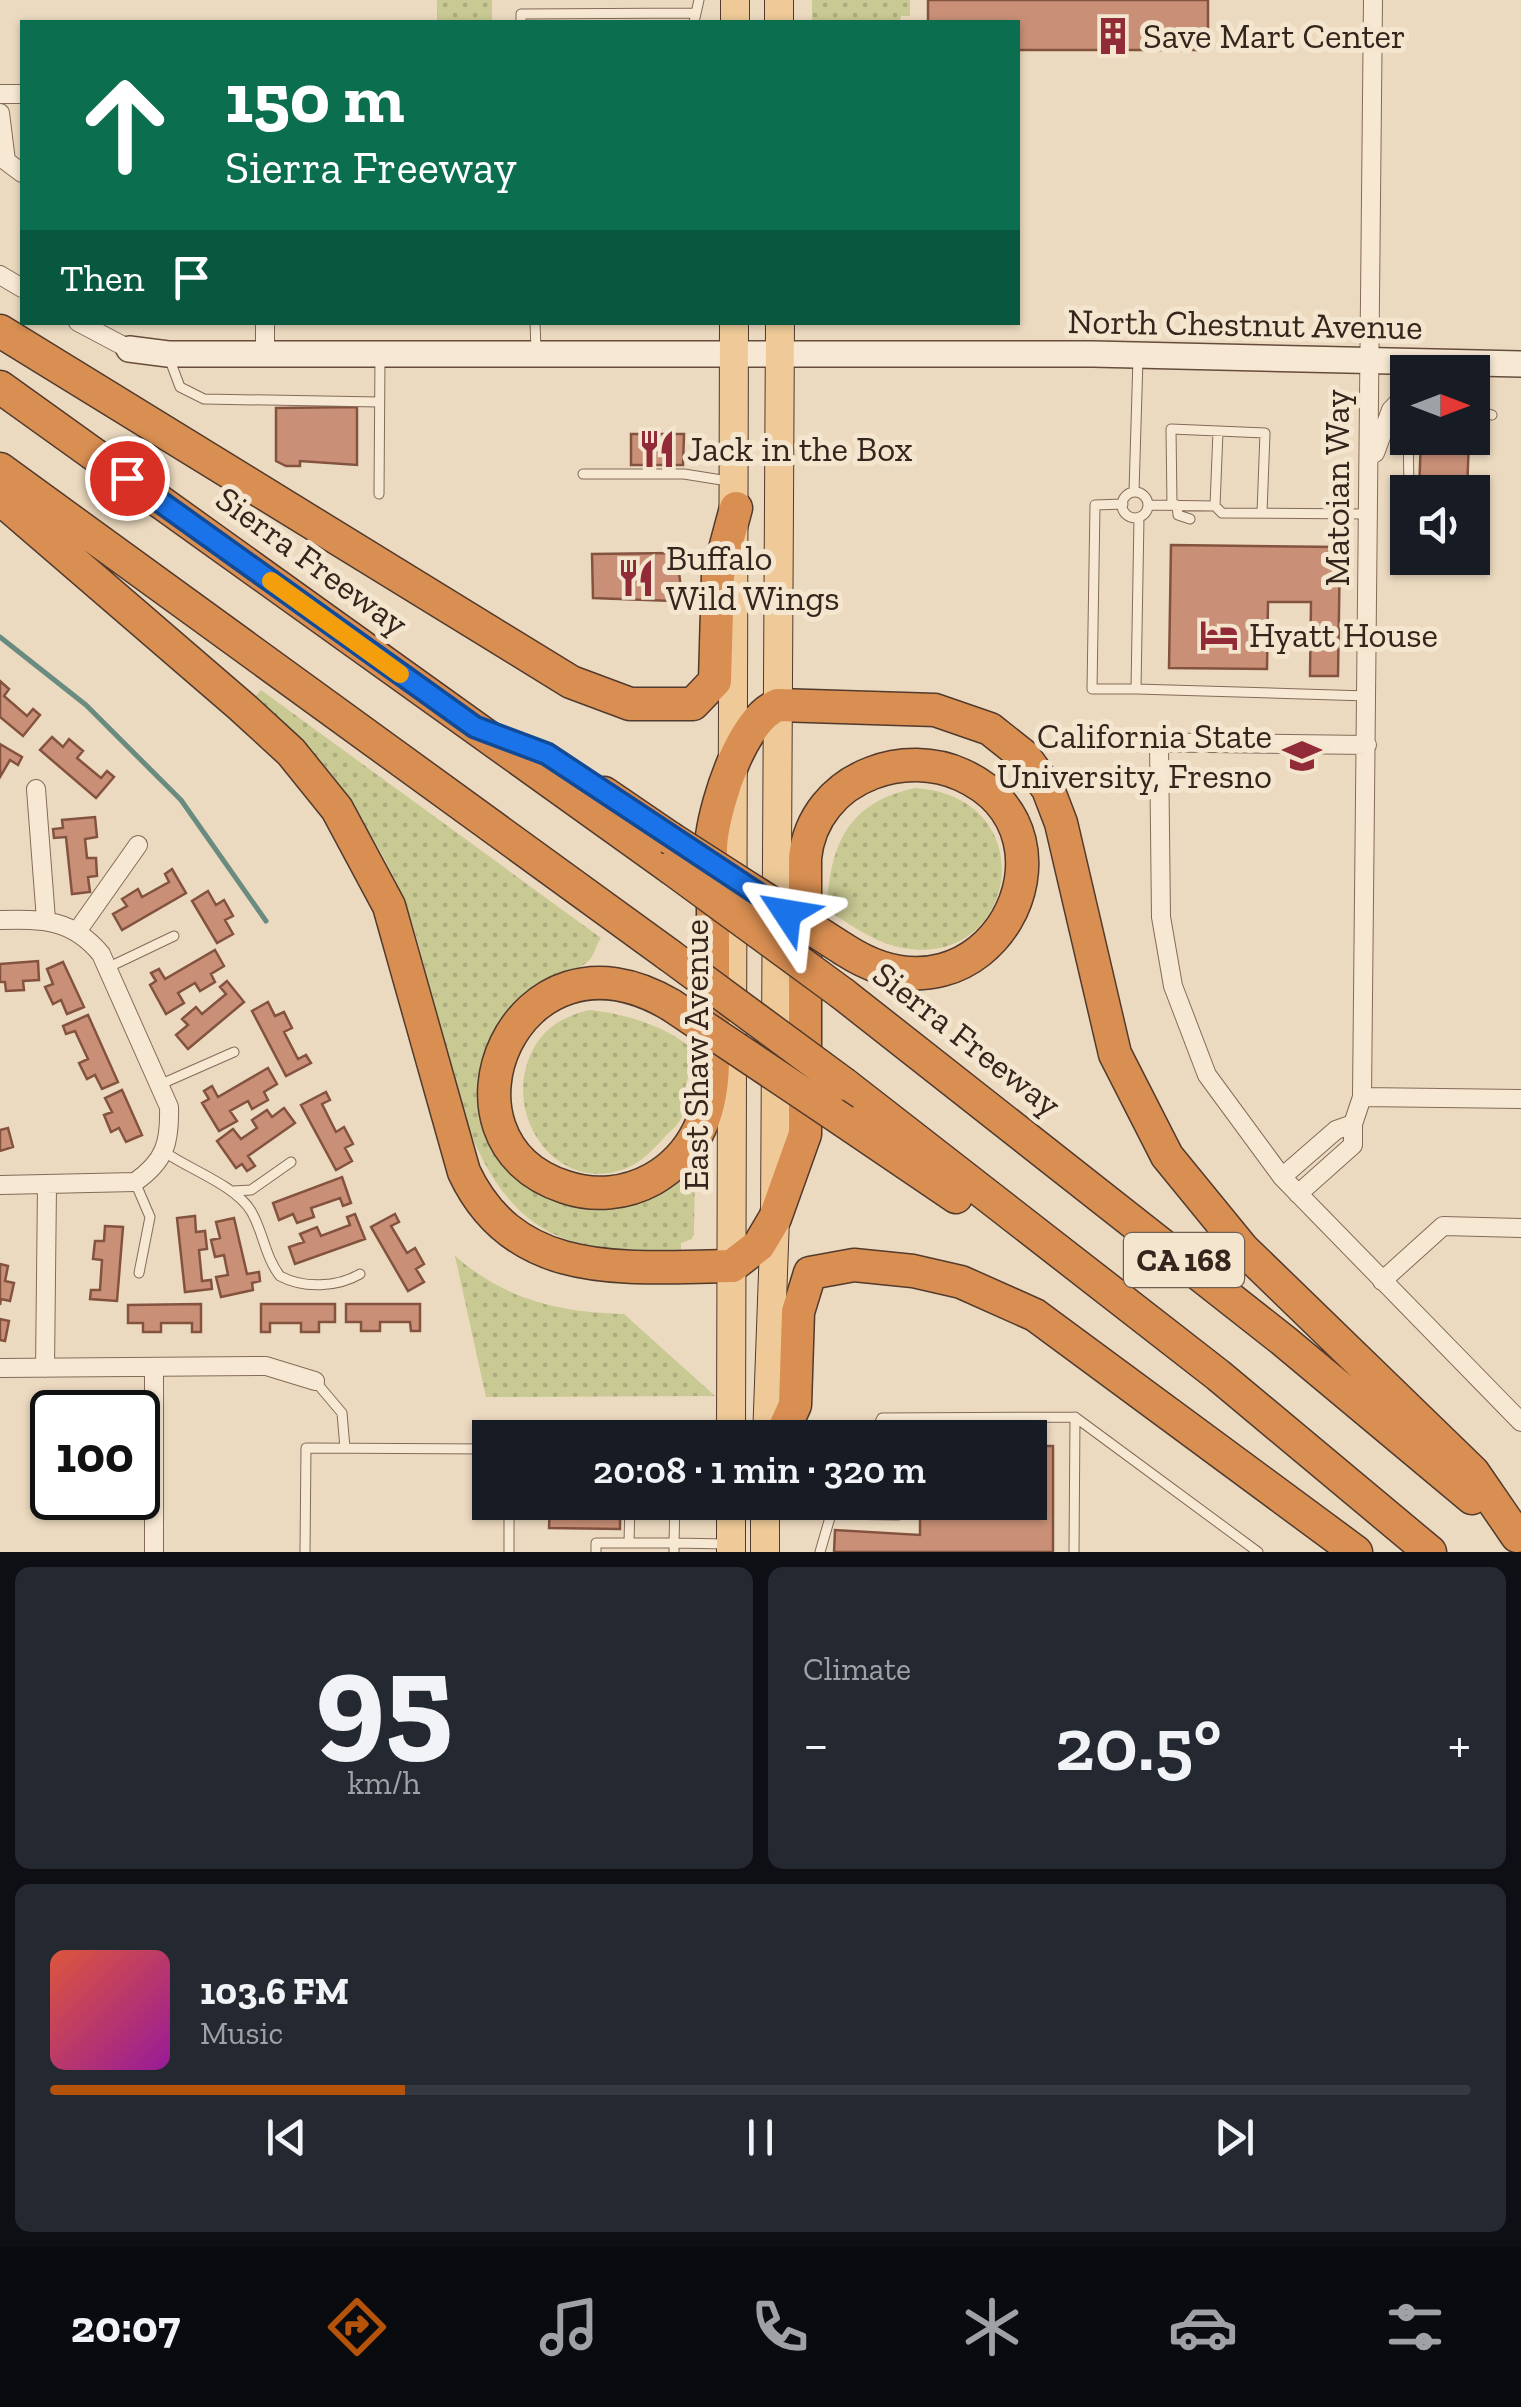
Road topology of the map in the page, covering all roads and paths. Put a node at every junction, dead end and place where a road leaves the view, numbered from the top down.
1 (698, 0) edge
2 (1373, 0) edge
3 (694, 18) edge
4 (521, 20) edge
5 (0, 113) edge
6 (20, 172) edge
7 (84, 325) edge
8 (266, 325) edge
9 (536, 325) edge
10 (734, 325) edge
11 (780, 325) edge
12 (0, 331) edge
13 (128, 349) joint
14 (168, 354) junction
15 (266, 354) junction
16 (380, 354) junction
17 (536, 354) junction
18 (734, 354) junction
19 (780, 354) junction
20 (1138, 356) junction
21 (1370, 363) junction
22 (1390, 364) edge
23 (1521, 364) edge
24 (1490, 366) edge
25 (0, 387) edge
26 (379, 402) junction
27 (1390, 416) edge
28 (1218, 431) junction
29 (1371, 468) junction
30 (0, 469) edge
31 (583, 474) dead end
32 (1134, 492) junction
33 (0, 494) edge
34 (379, 494) dead end
35 (735, 495) junction
36 (1122, 504) junction
37 (1174, 505) junction
38 (1148, 506) junction
39 (1218, 509) junction
40 (1262, 513) junction
41 (1370, 514) junction
42 (1139, 518) junction
43 (1190, 518) dead end
44 (1210, 518) dead end
45 (1136, 689) junction
46 (1368, 696) junction
47 (778, 705) junction
48 (1123, 742) dead end
49 (1159, 743) junction
50 (1367, 745) junction
51 (735, 763) junction
52 (36, 789) dead end
53 (138, 845) dead end
54 (670, 853) junction
55 (0, 920) edge
56 (46, 920) junction
57 (78, 930) junction
58 (174, 936) dead end
59 (106, 968) junction
60 (234, 1052) dead end
61 (158, 1085) junction
62 (1362, 1097) junction
63 (1521, 1099) edge
64 (1353, 1124) junction
65 (166, 1153) junction
66 (291, 1162) dead end
67 (1282, 1176) junction
68 (135, 1182) junction
69 (0, 1185) edge
70 (47, 1186) junction
71 (233, 1191) junction
72 (1298, 1194) junction
73 (775, 1218) junction
74 (1521, 1228) edge
75 (732, 1266) junction
76 (139, 1273) dead end
77 (360, 1274) dead end
78 (1382, 1281) junction
79 (0, 1368) edge
80 (45, 1368) junction
81 (154, 1368) junction
82 (1218, 1375) junction
83 (315, 1380) joint
84 (1075, 1417) junction
85 (731, 1420) edge
86 (768, 1420) edge
87 (788, 1420) edge
88 (881, 1420) edge
89 (1521, 1422) edge
90 (345, 1448) junction
91 (472, 1449) edge
92 (509, 1520) edge
93 (630, 1520) edge
94 (675, 1520) edge
95 (731, 1520) edge
96 (765, 1520) edge
97 (828, 1520) edge
98 (1519, 1538) edge
99 (629, 1543) junction
100 (674, 1548) edge
101 (731, 1548) edge
102 (154, 1552) edge
103 (305, 1552) edge
104 (509, 1552) edge
105 (596, 1552) edge
106 (765, 1552) edge
107 (820, 1552) edge
108 (1074, 1552) edge
109 (1258, 1552) edge
110 (1356, 1552) edge
111 (1430, 1552) edge

1 - 3 lane
2 - 21 street, Matoian Way
3 - 4 lane
5 - 6 street
7 - 13 street
8 - 15 street
9 - 17 lane
10 - 18 main road, East Shaw Avenue
11 - 19 main road
12 - 35 highway
13 - 14 street, North Chestnut Avenue
14 - 15 street, North Chestnut Avenue
14 - 26 lane
15 - 16 street, North Chestnut Avenue
16 - 17 street, North Chestnut Avenue
16 - 26 lane
17 - 18 street, North Chestnut Avenue
18 - 19 street, North Chestnut Avenue
18 - 35 main road, East Shaw Avenue
19 - 20 street, North Chestnut Avenue
19 - 47 main road
20 - 21 street, North Chestnut Avenue
20 - 32 lane
21 - 22 street, North Chestnut Avenue
21 - 29 street, Matoian Way
23 - 24 street, North Chestnut Avenue
25 - 54 highway, Sierra Freeway / CA 168
26 - 34 lane
27 - 29 street
28 - 37 lane
28 - 39 lane
28 - 40 lane
29 - 41 street, Matoian Way
30 - 82 highway, CA 168, bridge
31 - 35 lane
32 - 36 lane
32 - 38 lane
33 - 75 highway
35 - 51 main road, East Shaw Avenue
36 - 42 lane
36 - 45 lane
37 - 38 lane
37 - 39 lane
37 - 43 lane
38 - 42 lane
39 - 40 lane
39 - 44 lane
40 - 41 lane
41 - 46 street, Matoian Way
42 - 45 lane
45 - 46 lane
46 - 50 street, Matoian Way
47 - 51 highway
47 - 73 main road
47 - 98 highway
48 - 49 street
49 - 50 street
49 - 67 street
50 - 62 street, Matoian Way
51 - 75 main road, East Shaw Avenue
51 - 82 highway, bridge
52 - 56 street
53 - 57 street
54 - 73 highway, bridge
54 - 98 highway, Sierra Freeway / CA 168, bridge
55 - 56 street
56 - 57 street
57 - 59 street
58 - 59 lane
59 - 61 street
60 - 61 lane
61 - 65 street
62 - 63 street
62 - 64 street, Matoian Way
64 - 67 street
64 - 72 street, Matoian Way
65 - 68 street
65 - 71 lane
66 - 71 lane
67 - 72 street
68 - 70 street
68 - 76 lane
69 - 70 street
70 - 80 street
71 - 77 lane
72 - 78 street
73 - 75 highway
73 - 86 main road
74 - 78 street
75 - 85 main road, East Shaw Avenue
78 - 89 street
79 - 80 street
80 - 81 street
81 - 83 street
81 - 102 street
82 - 111 highway, CA 168
83 - 90 lane
84 - 88 lane
84 - 108 lane
84 - 109 lane
87 - 110 highway
90 - 91 lane
90 - 103 lane
92 - 104 lane
93 - 99 lane
94 - 100 lane
95 - 101 main road
96 - 106 main road
97 - 107 lane
99 - 100 lane
99 - 105 lane
100 - 101 lane

